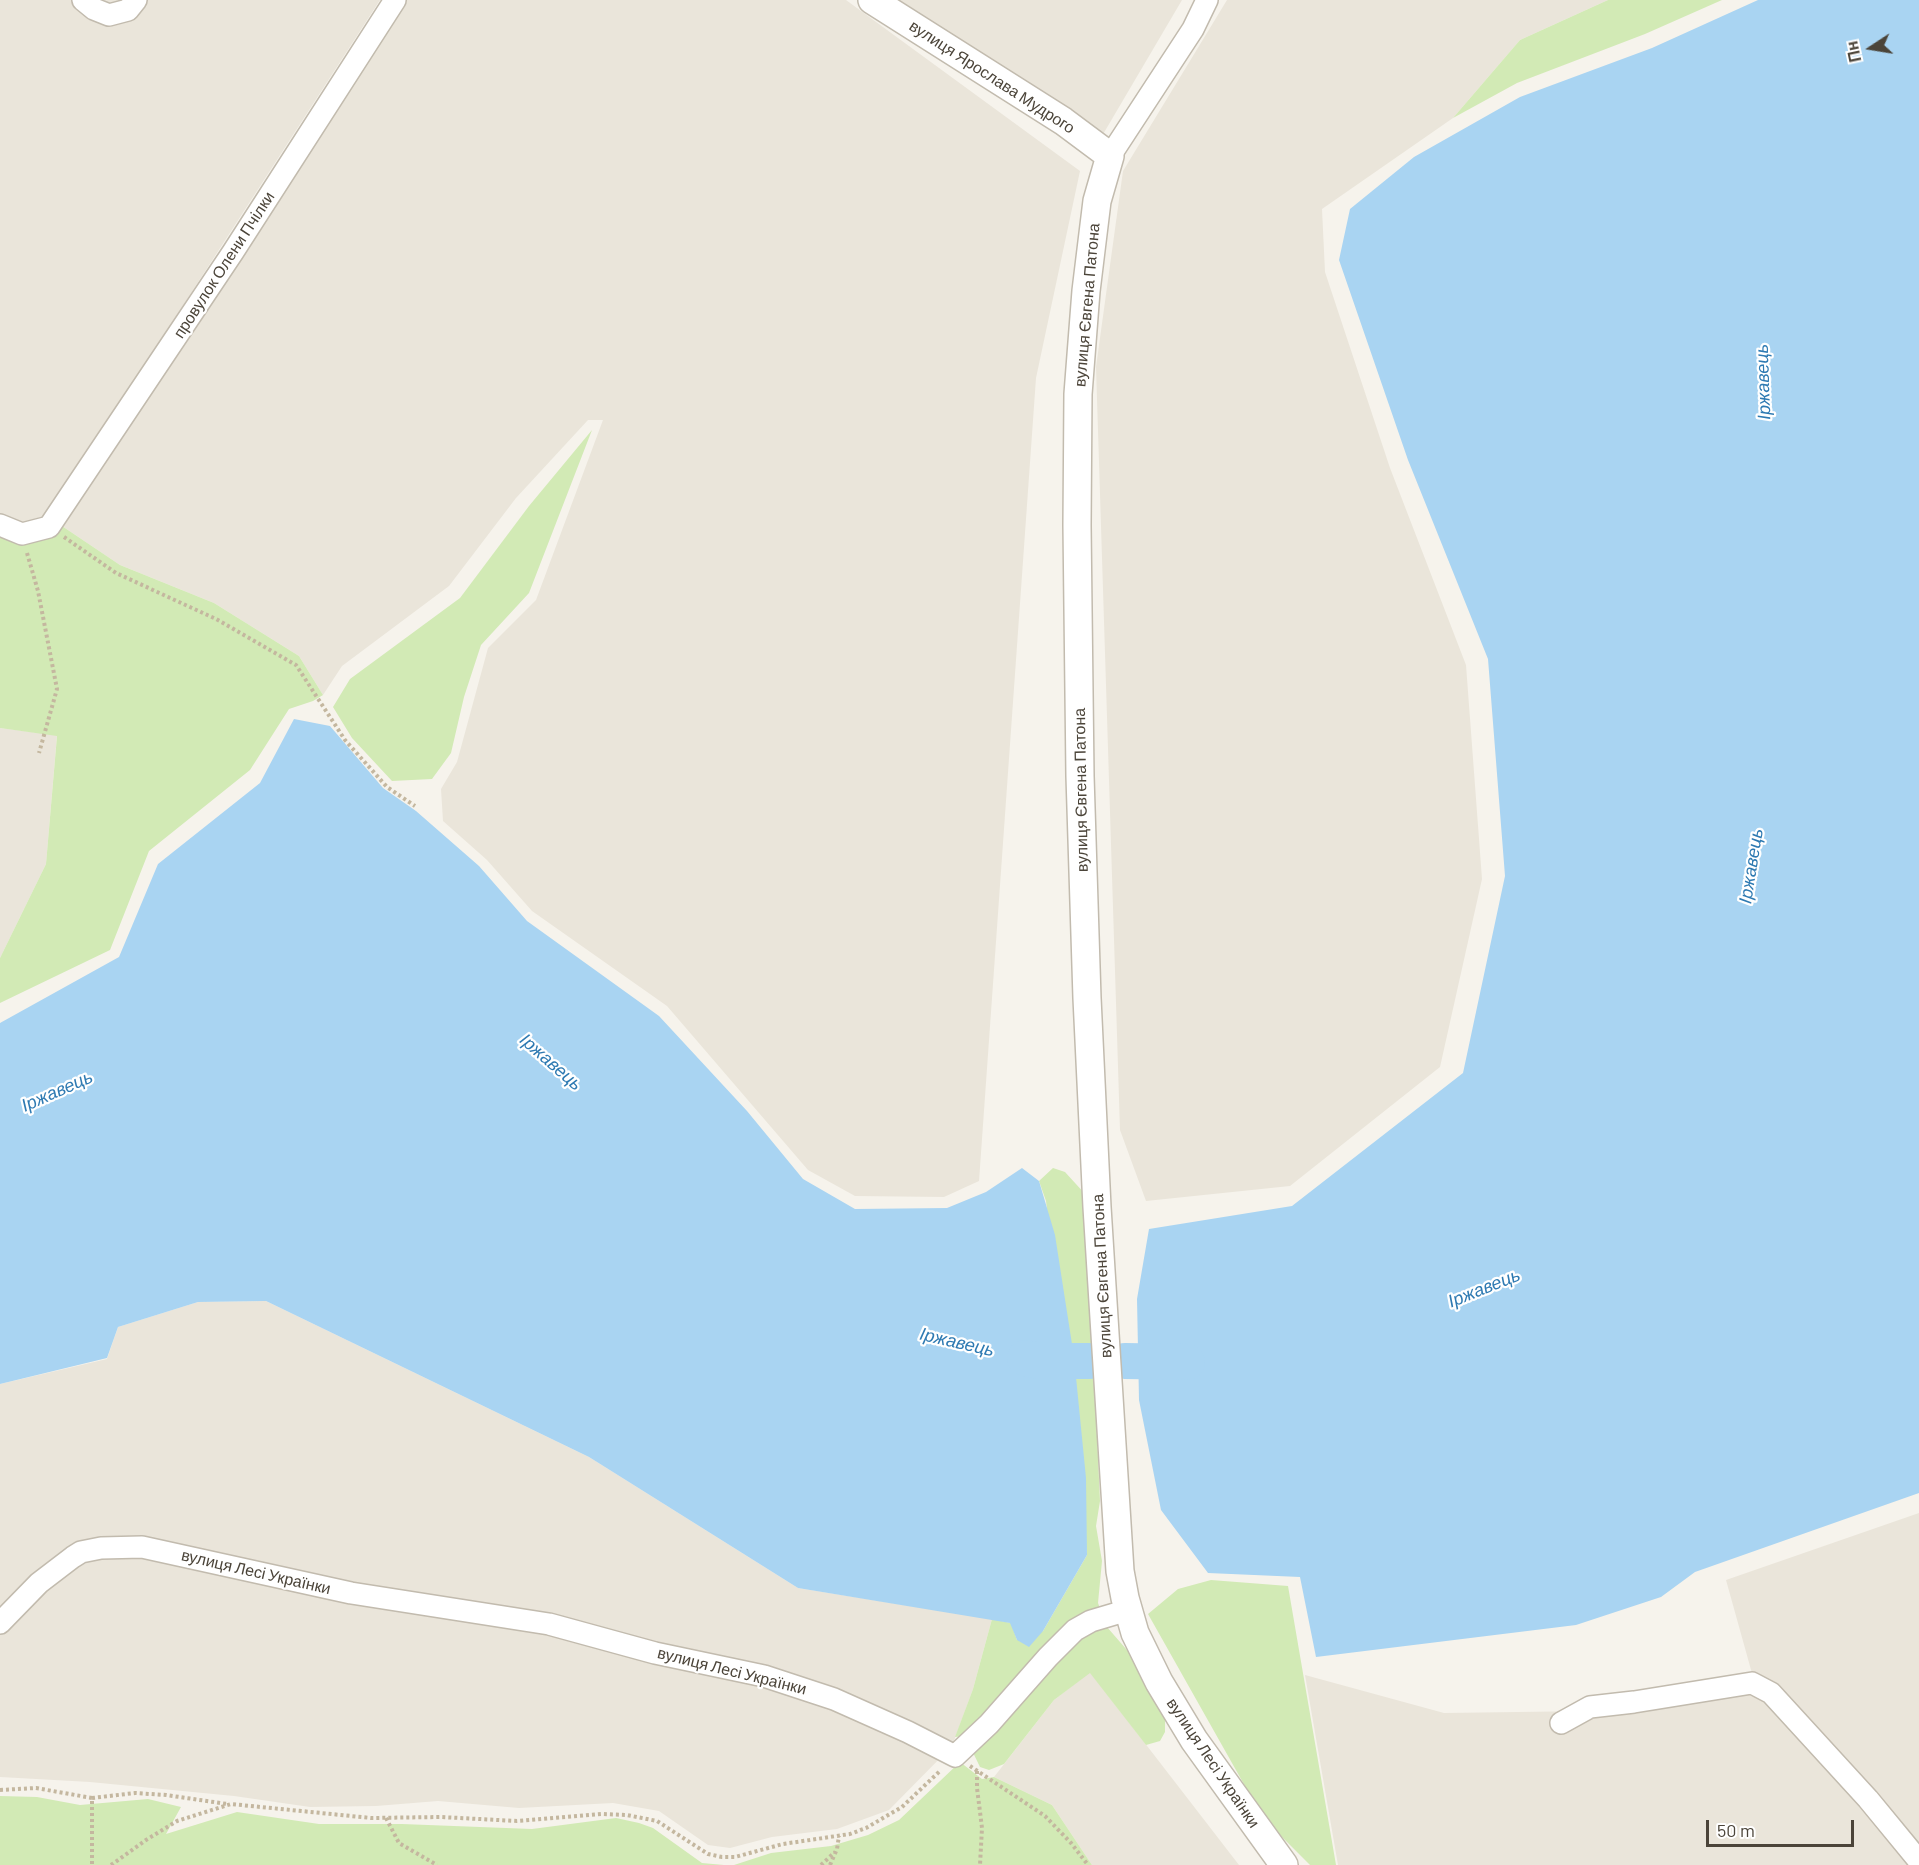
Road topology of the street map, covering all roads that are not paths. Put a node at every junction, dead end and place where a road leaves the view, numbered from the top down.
1 (83, 0) edge
2 (136, 0) edge
3 (394, 0) edge
4 (872, 0) edge
5 (1207, 0) edge
6 (1110, 156) junction
7 (0, 525) edge
8 (1128, 1610) junction
9 (0, 1623) edge
10 (1561, 1722) dead end
11 (1919, 1861) edge
12 (1284, 1865) edge

1 - 2 street
3 - 7 street, провулок Олени Пчілки
4 - 6 street, вулиця Ярослава Мудрого
5 - 6 street, вулиця Євгена Патона
6 - 8 street, вулиця Євгена Патона
8 - 9 street, вулиця Лесі Українки
8 - 12 street, вулиця Лесі Українки
10 - 11 street

